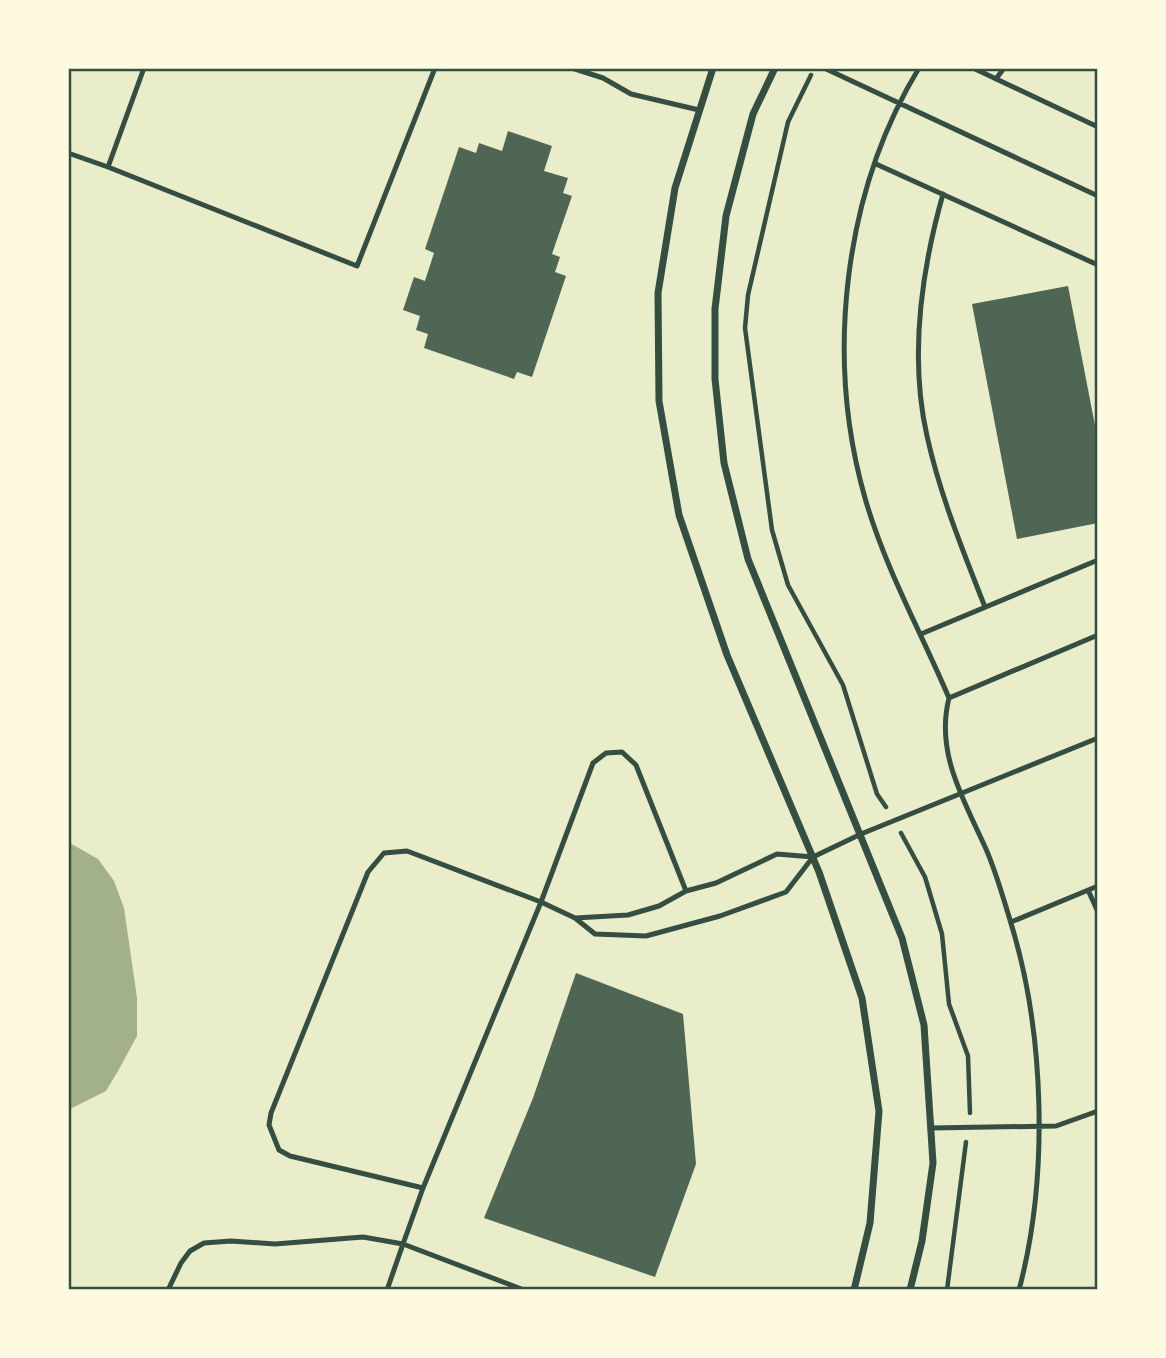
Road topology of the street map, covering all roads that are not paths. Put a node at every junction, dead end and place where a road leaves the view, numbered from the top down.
1 (144, 68) edge
2 (436, 68) edge
3 (572, 68) edge
4 (713, 68) edge
5 (775, 68) edge
6 (824, 68) edge
7 (919, 68) edge
8 (973, 68) edge
9 (1004, 68) edge
10 (996, 79) junction
11 (898, 103) junction
12 (699, 110) junction
13 (1098, 127) edge
14 (68, 153) edge
15 (876, 163) junction
16 (108, 167) junction
17 (943, 194) junction
18 (1098, 196) edge
19 (1098, 265) edge
20 (1098, 560) edge
21 (985, 607) junction
22 (921, 634) junction
23 (1098, 635) edge
24 (949, 698) junction
25 (1098, 738) edge
26 (960, 793) junction
27 (861, 834) junction
28 (813, 857) junction
29 (1098, 886) edge
30 (1088, 890) junction
31 (687, 891) junction
32 (541, 902) junction
33 (1098, 912) edge
34 (575, 919) junction
35 (1011, 922) junction
36 (1098, 1111) edge
37 (1037, 1127) junction
38 (931, 1128) junction
39 (423, 1188) junction
40 (403, 1244) junction
41 (168, 1290) edge
42 (387, 1290) edge
43 (524, 1290) edge
44 (854, 1290) edge
45 (909, 1290) edge
46 (1018, 1290) edge

1 - 16 lane
2 - 16 lane
3 - 12 lane
4 - 12 street
5 - 27 street
6 - 11 lane
7 - 11 lane
8 - 10 lane
9 - 10 lane
10 - 13 lane
11 - 15 lane
11 - 18 lane
12 - 28 street
14 - 16 lane
15 - 17 lane
15 - 22 lane
17 - 19 lane
17 - 21 lane
20 - 21 lane
21 - 22 lane
22 - 24 lane
23 - 24 lane
24 - 26 lane
25 - 26 lane
26 - 27 lane
26 - 35 lane
27 - 28 lane
27 - 38 street
28 - 31 lane
28 - 34 lane
28 - 44 street
29 - 30 lane
30 - 33 lane
30 - 35 lane
31 - 32 lane
31 - 34 lane
32 - 34 lane
32 - 39 lane
32 - 39 lane
35 - 37 lane
36 - 37 lane
37 - 38 lane
37 - 46 lane
38 - 45 street
39 - 40 lane
40 - 41 lane
40 - 42 lane
40 - 43 lane

